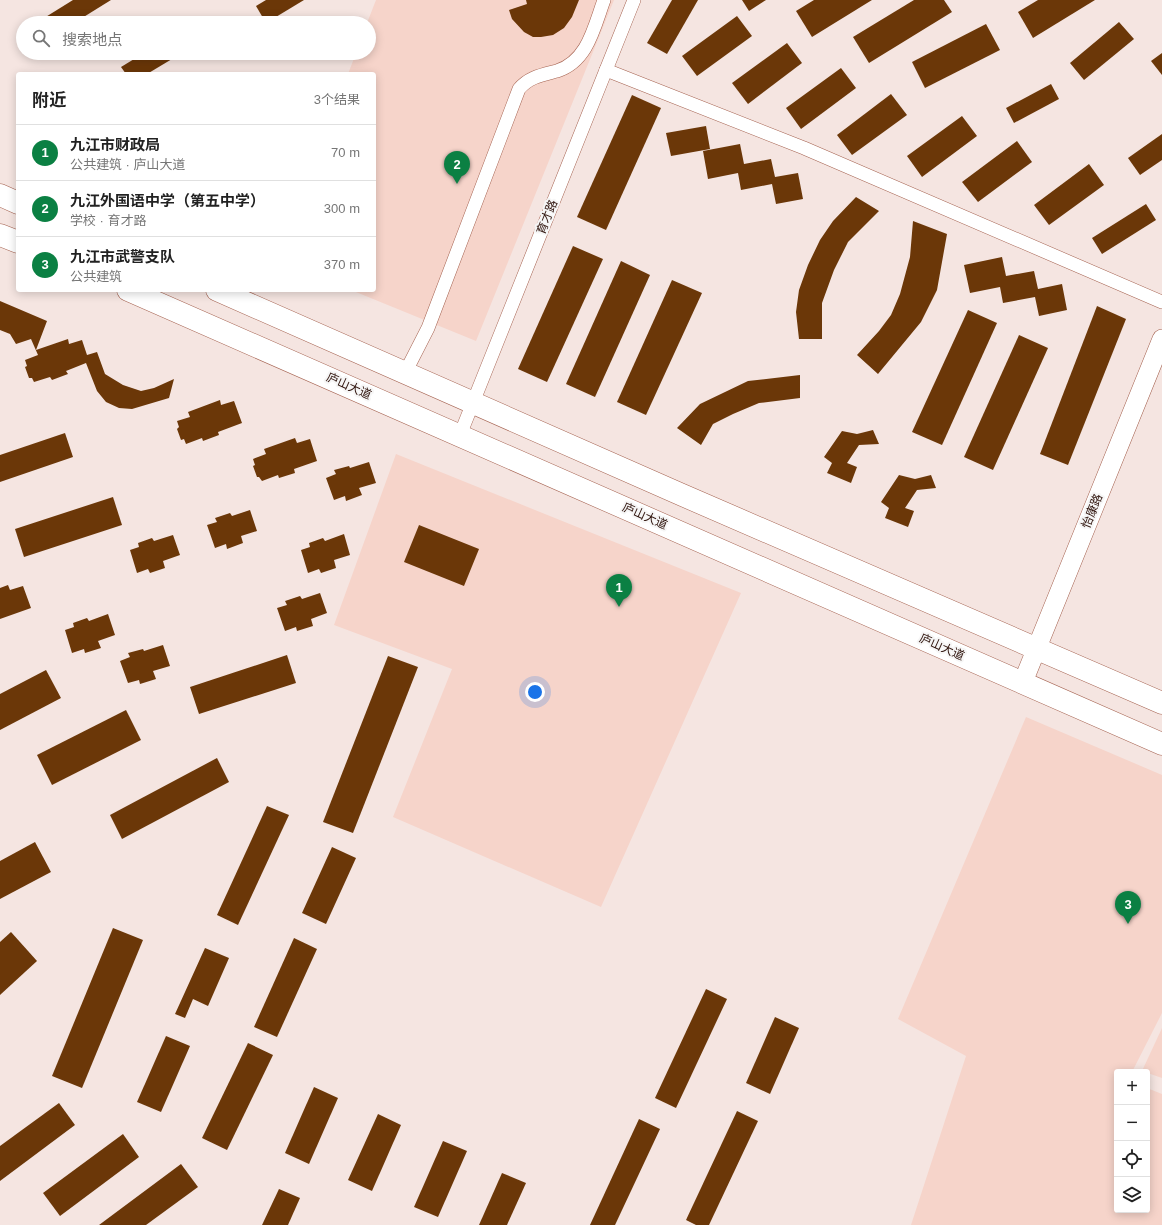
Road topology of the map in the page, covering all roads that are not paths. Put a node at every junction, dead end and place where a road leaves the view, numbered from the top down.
1 (604, 0) edge
2 (634, 0) edge
3 (606, 70) junction
4 (0, 195) edge
5 (16, 202) edge
6 (0, 235) edge
7 (16, 241) edge
8 (133, 292) edge
9 (222, 292) edge
10 (1162, 302) edge
11 (1162, 339) edge
12 (405, 373) junction
13 (473, 403) junction
14 (460, 435) junction
15 (1036, 648) junction
16 (1023, 682) junction
17 (1162, 703) edge
18 (1162, 744) edge

1 - 12 street
2 - 3 street, 育才路
3 - 10 street
3 - 13 street, 育才路
4 - 5 highway
6 - 7 highway
8 - 14 highway, 庐山大道
9 - 12 highway
11 - 15 street, 怡康路
12 - 13 highway
13 - 14 street, 育才路
13 - 15 highway
14 - 16 highway, 庐山大道
15 - 16 street, 怡康路
15 - 17 highway
16 - 18 highway, 庐山大道

